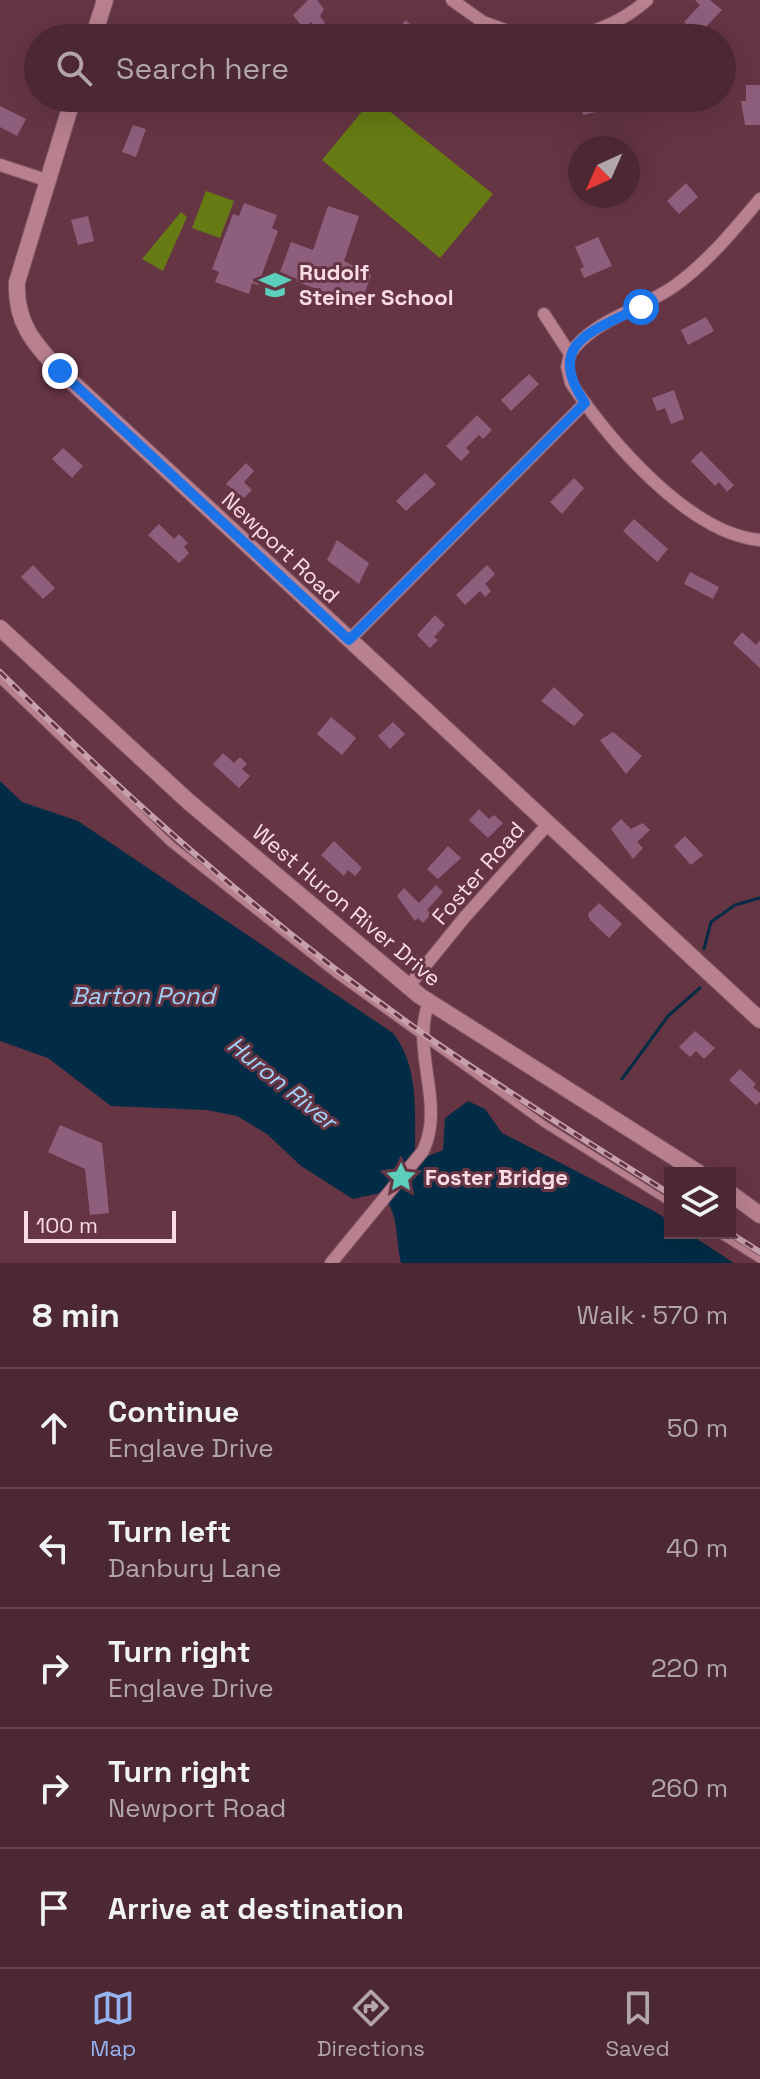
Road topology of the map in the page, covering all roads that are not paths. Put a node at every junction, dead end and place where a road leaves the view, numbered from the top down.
1 (105, 0) edge
2 (452, 0) edge
3 (647, 0) edge
4 (97, 24) edge
5 (489, 24) edge
6 (610, 24) edge
7 (68, 112) edge
8 (0, 165) edge
9 (46, 180) junction
10 (760, 199) edge
11 (544, 314) dead end
12 (570, 354) junction
13 (585, 403) junction
14 (760, 540) edge
15 (0, 628) edge
16 (349, 640) junction
17 (0, 680) edge
18 (548, 824) junction
19 (408, 987) junction
20 (429, 1002) junction
21 (760, 1020) edge
22 (423, 1040) junction
23 (690, 1167) edge
24 (736, 1195) edge
25 (736, 1198) edge
26 (760, 1198) edge
27 (664, 1199) edge
28 (760, 1215) edge
29 (727, 1239) edge
30 (760, 1260) edge
31 (331, 1263) edge

1 - 4 street
2 - 5 street
3 - 6 street
7 - 9 street, Newport Road
8 - 9 street
9 - 16 street, Newport Road
10 - 12 street
11 - 12 street
12 - 13 street
13 - 14 street
13 - 16 street
15 - 19 street, West Huron River Drive
16 - 18 street, Newport Road
17 - 22 lane
18 - 19 street, Foster Road
18 - 21 street, Newport Road
19 - 20 street, West Huron River Drive
20 - 22 street
20 - 23 street, West Huron River Drive
22 - 27 lane
22 - 31 street
24 - 26 street
25 - 28 street
29 - 30 lane

